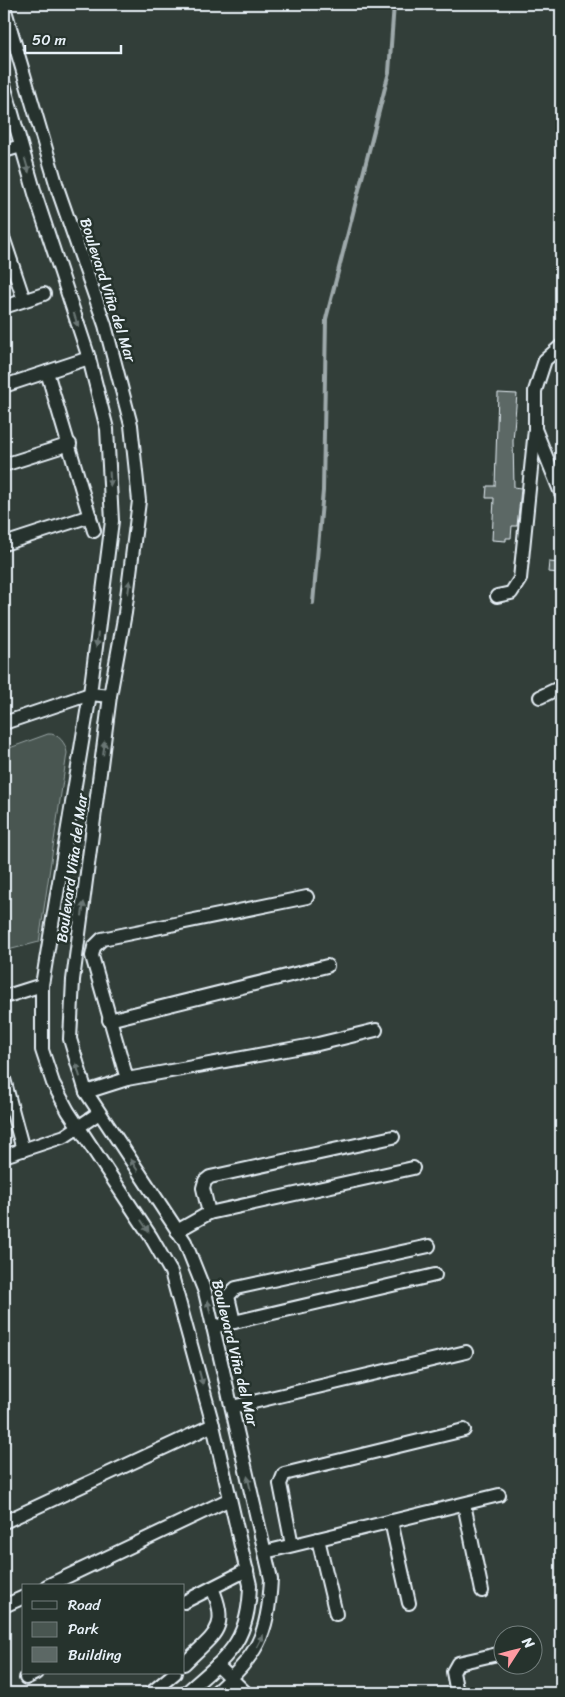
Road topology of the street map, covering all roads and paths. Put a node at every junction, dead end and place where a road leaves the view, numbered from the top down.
1 (4, 7) edge
2 (4, 85) edge
3 (21, 146) junction
4 (4, 151) edge
5 (58, 190) junction
6 (36, 197) junction
7 (4, 240) edge
8 (44, 294) dead end
9 (24, 300) junction
10 (4, 307) edge
11 (561, 346) edge
12 (89, 358) junction
13 (47, 372) junction
14 (4, 386) edge
15 (535, 429) junction
16 (70, 444) junction
17 (4, 466) edge
18 (561, 493) edge
19 (90, 516) junction
20 (94, 531) dead end
21 (4, 544) edge
22 (497, 596) dead end
23 (561, 688) edge
24 (90, 694) junction
25 (110, 696) junction
26 (540, 698) dead end
27 (4, 723) edge
28 (307, 897) dead end
29 (327, 966) dead end
30 (42, 985) junction
31 (4, 997) edge
32 (109, 1020) junction
33 (376, 1030) dead end
34 (4, 1079) edge
35 (127, 1079) junction
36 (86, 1092) junction
37 (99, 1114) junction
38 (79, 1128) junction
39 (393, 1137) dead end
40 (23, 1150) junction
41 (4, 1156) edge
42 (413, 1168) dead end
43 (209, 1213) junction
44 (177, 1231) junction
45 (429, 1246) dead end
46 (435, 1275) dead end
47 (234, 1322) junction
48 (213, 1327) junction
49 (466, 1352) dead end
50 (232, 1407) junction
51 (214, 1425) junction
52 (464, 1430) dead end
53 (499, 1495) dead end
54 (230, 1499) junction
55 (464, 1504) junction
56 (391, 1521) junction
57 (4, 1522) edge
58 (318, 1539) junction
59 (292, 1545) junction
60 (265, 1552) junction
61 (242, 1573) junction
62 (51, 1584) edge
63 (212, 1588) junction
64 (482, 1592) dead end
65 (22, 1598) edge
66 (185, 1602) edge
67 (409, 1602) dead end
68 (4, 1606) edge
69 (336, 1614) dead end
70 (492, 1655) edge
71 (185, 1663) edge
72 (217, 1665) junction
73 (174, 1674) edge
74 (232, 1680) junction
75 (152, 1693) edge
76 (186, 1693) edge
77 (215, 1693) edge
78 (246, 1693) edge
79 (457, 1693) edge

1 - 5 street, Boulevard Viña del Mar
2 - 3 street, Boulevard Viña del Mar
3 - 4 street
3 -> 6 street, Boulevard Viña del Mar
5 - 6 street
25 -> 5 street, Boulevard Viña del Mar
6 -> 12 street, Boulevard Viña del Mar
7 - 9 street
8 - 9 street
9 - 10 street
11 - 15 street
12 - 13 street
12 -> 24 street, Boulevard Viña del Mar
13 - 14 street
13 - 16 street
15 - 18 street
15 - 22 street
16 - 17 street
16 - 19 street
19 - 20 street
19 - 21 street
23 - 26 street
24 - 25 street
24 - 27 street
24 - 30 street, Boulevard Viña del Mar
36 -> 25 street, Boulevard Viña del Mar
28 - 32 street
29 - 32 street
30 - 31 street
30 - 38 street, Boulevard Viña del Mar
32 - 35 street
33 - 35 street
34 - 40 street
35 - 36 street
36 - 37 street, Boulevard Viña del Mar
37 - 38 street
44 -> 37 street, Boulevard Viña del Mar
38 - 40 street
38 -> 51 street, Boulevard Viña del Mar
39 - 43 street
40 - 41 street
42 - 43 street
43 - 44 street
48 -> 44 street, Boulevard Viña del Mar
45 - 47 street
46 - 47 street
47 - 48 street
48 - 50 street, Boulevard Viña del Mar
49 - 50 street
60 -> 50 street, Boulevard Viña del Mar
51 - 54 street, Boulevard Viña del Mar
51 - 57 street
52 - 59 street
53 - 55 street
54 - 61 street, Boulevard Viña del Mar
54 - 62 street
55 - 56 street
55 - 64 street
56 - 58 street
56 - 67 street
58 - 59 street
58 - 69 street
59 - 60 street
74 -> 60 street, Boulevard Viña del Mar
61 - 63 street
61 - 72 street, Boulevard Viña del Mar
63 - 66 street
63 - 71 street
65 - 68 street
70 - 79 street
72 - 74 street
72 - 76 street, Boulevard Viña del Mar
73 - 75 street
74 - 77 street, Boulevard Viña del Mar
74 - 78 street

